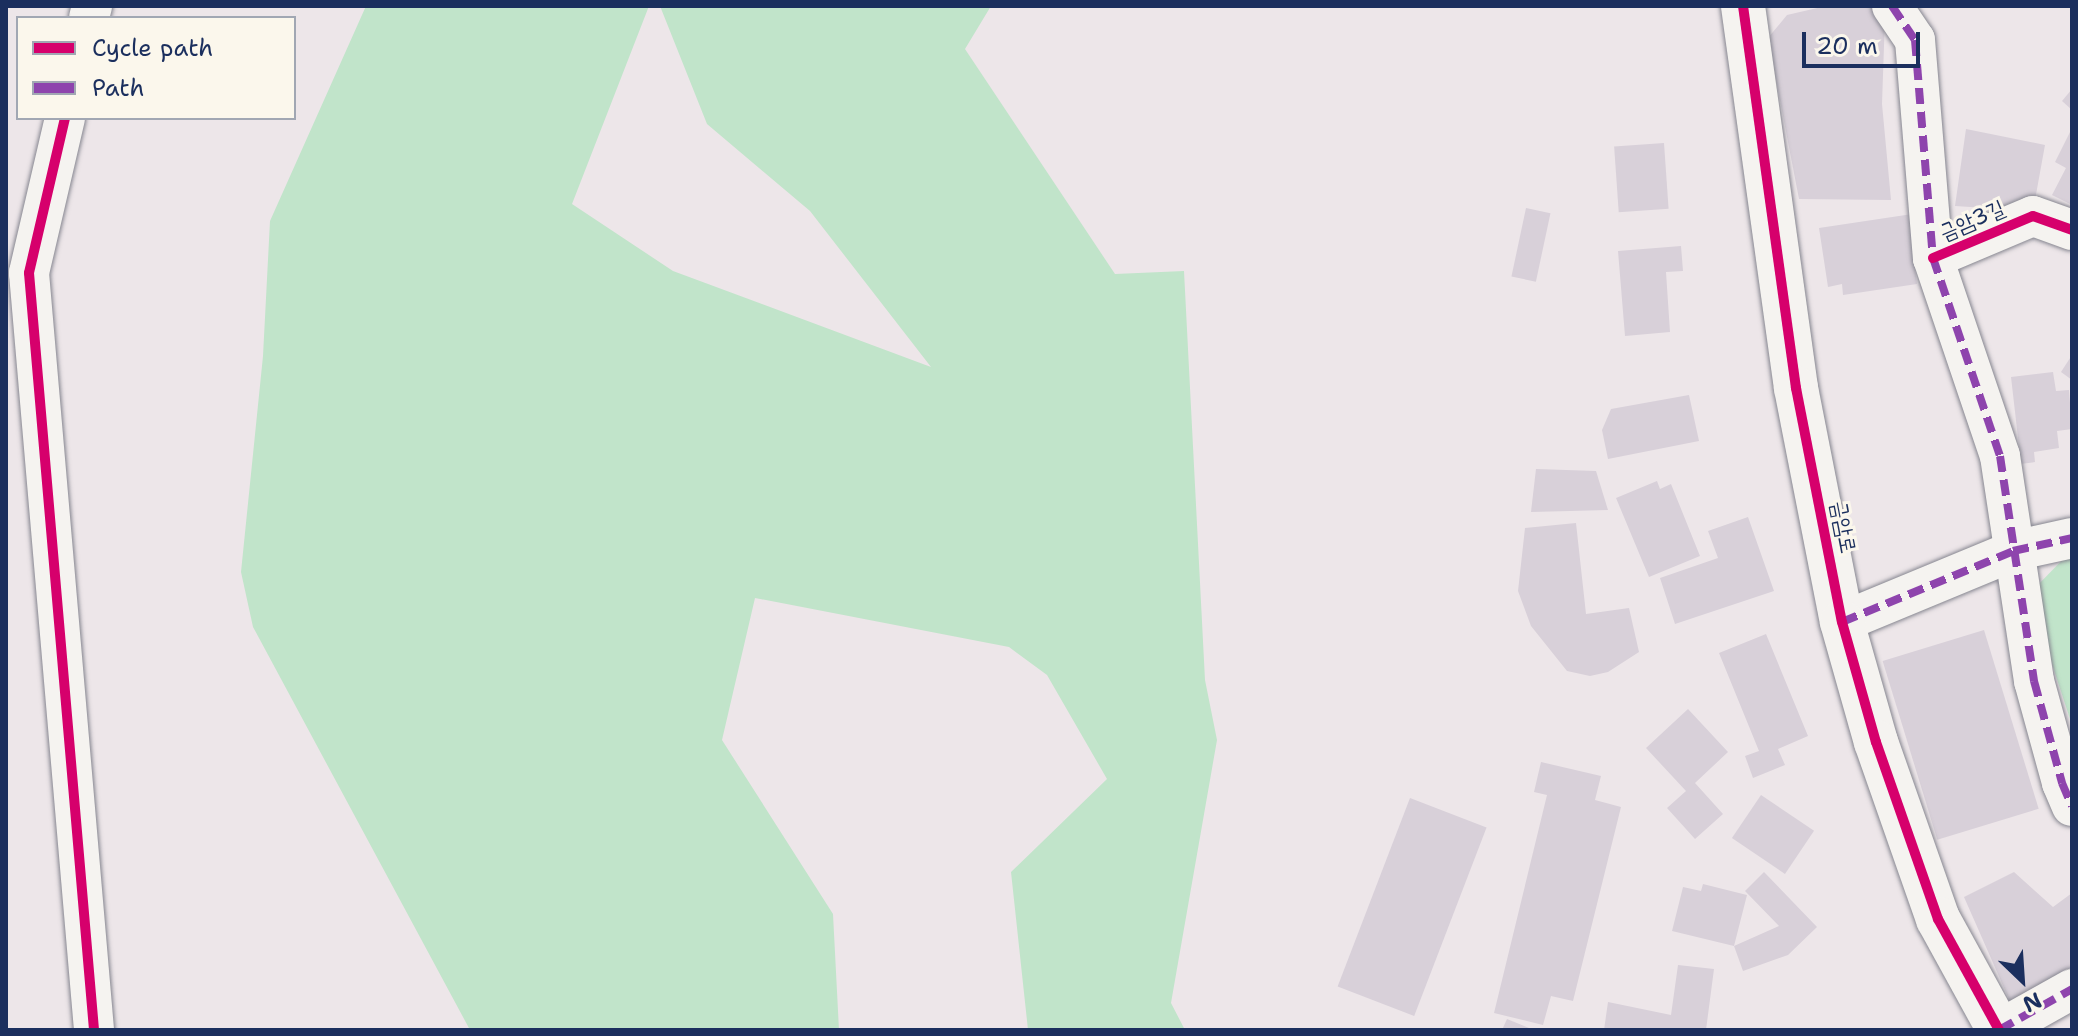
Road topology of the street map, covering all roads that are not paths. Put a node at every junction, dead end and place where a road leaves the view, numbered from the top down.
1 (1743, 6) edge
2 (1892, 6) edge
3 (65, 120) edge
4 (2072, 230) edge
5 (1933, 258) junction
6 (2072, 538) edge
7 (2013, 551) junction
8 (1842, 622) junction
9 (2072, 806) edge
10 (2072, 989) edge
11 (94, 1030) edge
12 (1999, 1030) edge

1 - 8 street, 금암로
2 - 5 street, 금암3길
3 - 11 street
4 - 5 street, 금암3길
5 - 7 street, 금암3길
6 - 7 street
7 - 8 street
7 - 9 street, 금암3길
8 - 12 street, 금암로
10 - 12 street, 금암로

